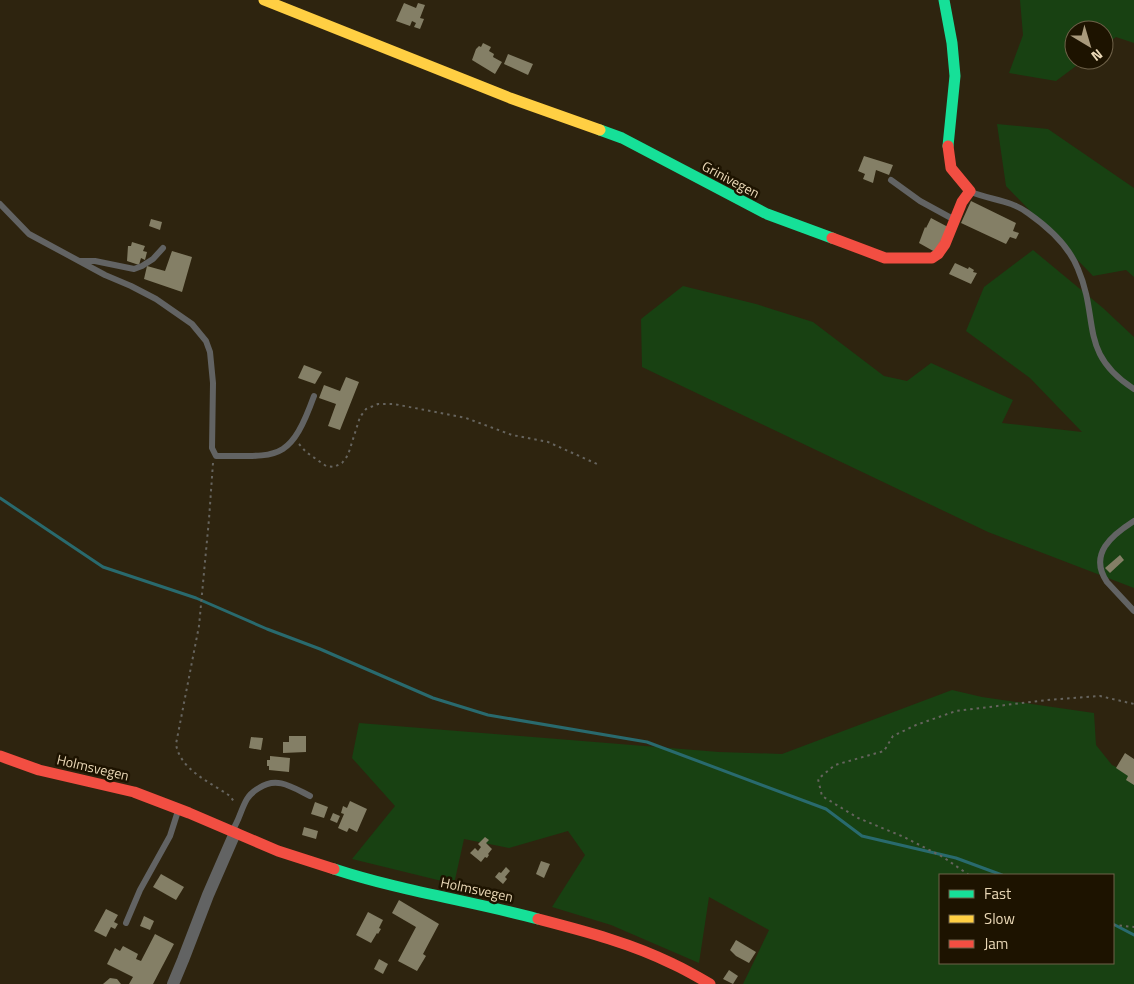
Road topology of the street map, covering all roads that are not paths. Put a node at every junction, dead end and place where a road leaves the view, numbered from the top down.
1 (264, 0) edge
2 (944, 0) edge
3 (891, 180) dead end
4 (970, 191) junction
5 (0, 204) edge
6 (955, 220) junction
7 (163, 248) dead end
8 (79, 261) junction
9 (1134, 389) edge
10 (314, 396) dead end
11 (1134, 521) edge
12 (1134, 611) edge
13 (0, 756) edge
14 (310, 796) dead end
15 (178, 810) junction
16 (233, 833) junction
17 (126, 923) dead end
18 (173, 984) edge
19 (710, 984) edge

1 - 6 street, Grinivegen
2 - 4 street
3 - 6 lane
4 - 6 street, Grinivegen
4 - 9 lane
5 - 8 lane
7 - 8 lane
8 - 10 lane
11 - 12 lane
13 - 15 street, Holmsvegen
14 - 16 lane
15 - 16 street, Holmsvegen
15 - 17 lane
16 - 18 street
16 - 19 street, Holmsvegen

